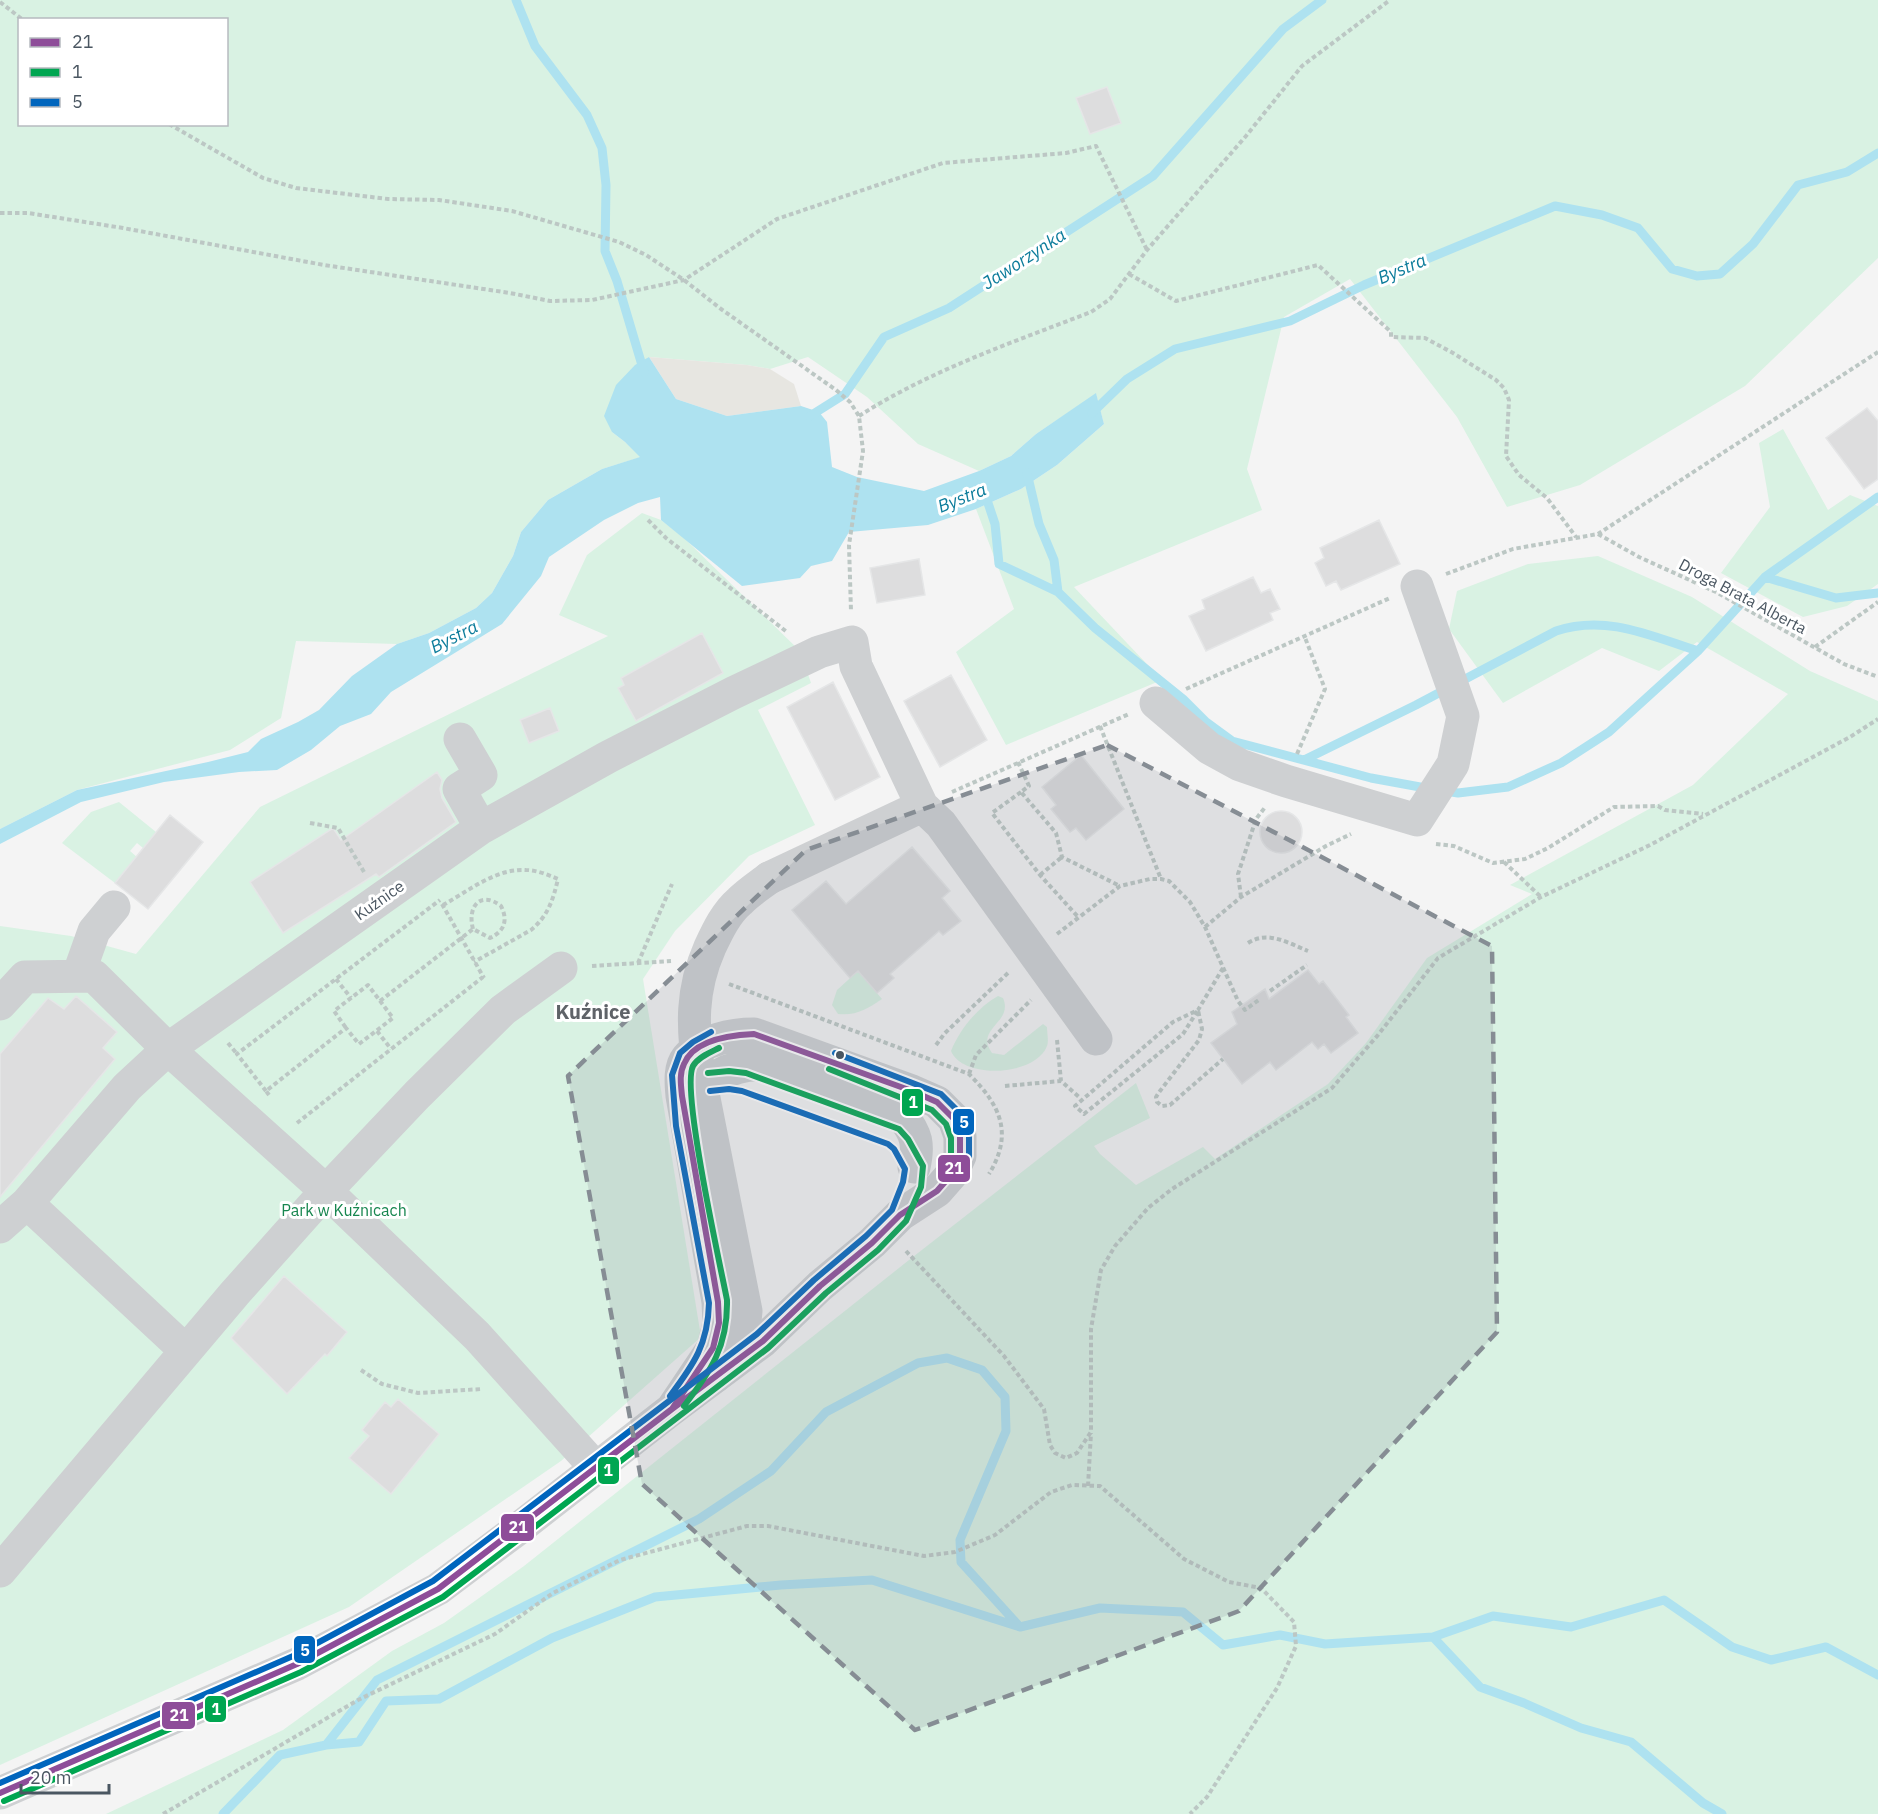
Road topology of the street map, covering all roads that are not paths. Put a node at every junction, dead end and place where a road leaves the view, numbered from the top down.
1 (1417, 586) dead end
2 (1156, 703) road end
3 (460, 739) dead end
4 (922, 806) junction
5 (481, 828) junction
6 (114, 908) dead end
7 (561, 968) road end
8 (78, 976) junction
9 (0, 1004) edge
10 (1096, 1039) dead end
11 (168, 1049) junction
12 (684, 1110) junction
13 (326, 1191) junction
14 (27, 1203) junction
15 (900, 1215) junction
16 (0, 1227) edge
17 (186, 1352) junction
18 (716, 1376) junction
19 (672, 1408) junction
20 (595, 1467) junction
21 (0, 1571) edge
22 (0, 1793) edge

1 - 2 street
3 - 5 street
4 - 5 street, Kuźnice
4 - 10 street
4 - 18 street, bridge
5 - 11 street, Kuźnice
6 - 8 street
7 - 13 street
8 - 9 street
8 - 11 street
11 - 13 street
11 - 14 street, Kuźnice
12 - 15 street
12 - 15 street
12 - 19 street
13 - 17 street
13 - 20 street
14 - 16 street, Kuźnice
14 - 17 street
15 - 18 street
17 - 21 street
18 - 19 street
19 - 20 street
20 - 22 street

